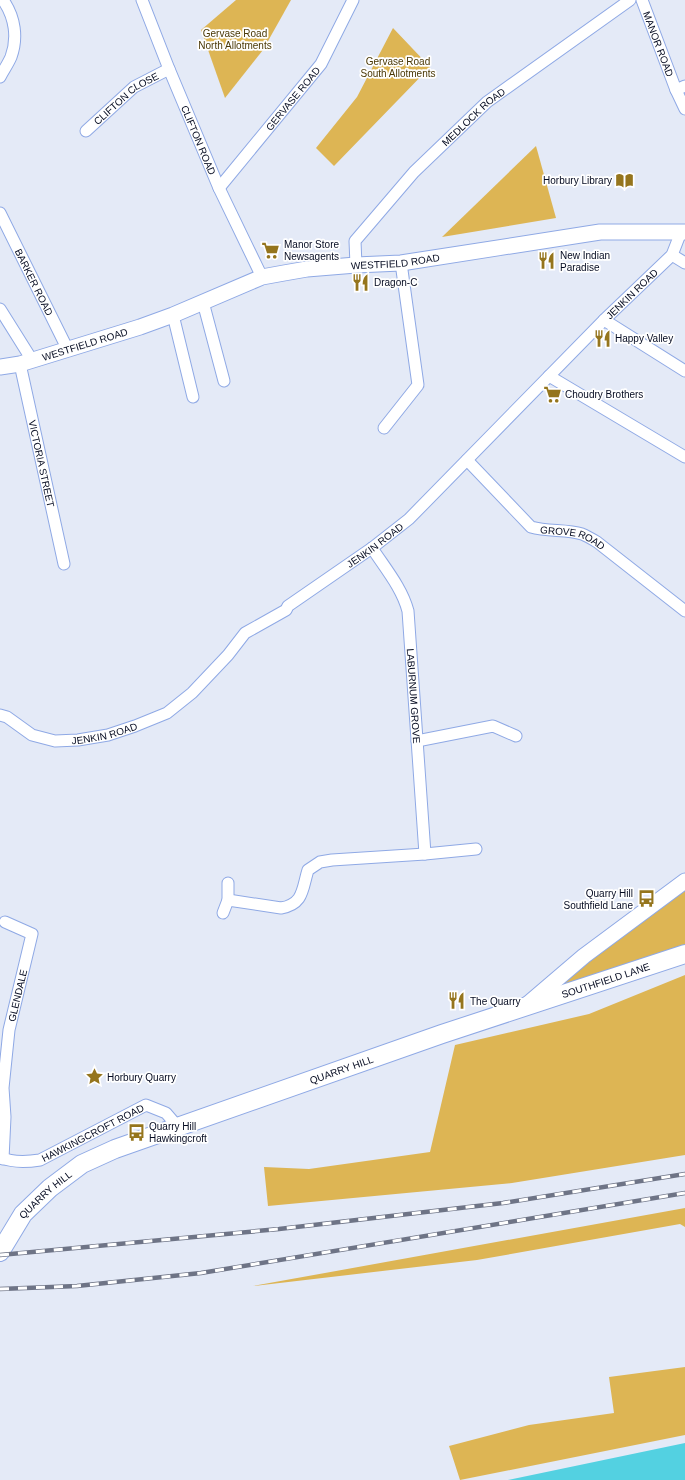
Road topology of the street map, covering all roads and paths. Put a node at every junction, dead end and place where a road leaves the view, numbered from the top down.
1 (3, 0) edge
2 (142, 0) edge
3 (353, 0) edge
4 (630, 0) edge
5 (644, 1) edge
6 (169, 69) junction
7 (0, 77) edge
8 (680, 88) edge
9 (685, 109) edge
10 (86, 132) dead end
11 (219, 188) junction
12 (0, 213) edge
13 (683, 232) edge
14 (672, 255) junction
15 (401, 263) junction
16 (685, 263) edge
17 (356, 265) junction
18 (262, 278) junction
19 (203, 302) junction
20 (0, 309) edge
21 (173, 315) junction
22 (604, 320) junction
23 (68, 350) junction
24 (26, 362) junction
25 (0, 367) edge
26 (685, 371) edge
27 (549, 376) junction
28 (224, 381) dead end
29 (193, 396) dead end
30 (384, 428) dead end
31 (685, 457) edge
32 (467, 460) junction
33 (372, 548) junction
34 (64, 564) dead end
35 (685, 611) edge
36 (4, 716) edge
37 (516, 736) dead end
38 (417, 741) junction
39 (476, 849) dead end
40 (425, 854) junction
41 (685, 881) edge
42 (228, 882) dead end
43 (228, 900) junction
44 (223, 913) dead end
45 (5, 922) dead end
46 (685, 954) edge
47 (527, 1005) junction
48 (178, 1127) junction
49 (1, 1158) edge
50 (0, 1252) edge

1 - 7 street
2 - 6 street, CLIFTON ROAD
3 - 11 street, GERVASE ROAD
4 - 17 street, MEDLOCK ROAD
5 - 8 street, MANOR ROAD
6 - 10 street, CLIFTON CLOSE
6 - 11 street, CLIFTON ROAD
8 - 9 street, MANOR ROAD
11 - 18 street, CLIFTON ROAD
12 - 23 street, BARKER ROAD
13 - 14 street, JENKIN ROAD
13 - 15 main road, WESTFIELD ROAD
14 - 16 street
14 - 22 street, JENKIN ROAD
15 - 17 main road, WESTFIELD ROAD
15 - 30 street
17 - 18 main road, WESTFIELD ROAD
18 - 19 main road, WESTFIELD ROAD
19 - 21 main road, WESTFIELD ROAD
19 - 28 street
20 - 24 street, VICTORIA STREET
21 - 23 main road, WESTFIELD ROAD
21 - 29 street
22 - 26 street
22 - 27 street, JENKIN ROAD
23 - 24 main road, WESTFIELD ROAD
24 - 25 main road, WESTFIELD ROAD
24 - 34 street, VICTORIA STREET
27 - 31 street
27 - 32 street, JENKIN ROAD
32 - 33 street, JENKIN ROAD
32 - 35 street, GROVE ROAD
33 - 36 street, JENKIN ROAD
33 - 38 street, LABURNUM GROVE
37 - 38 street
38 - 40 street, LABURNUM GROVE
39 - 40 street
40 - 43 street
41 - 47 main road, QUARRY HILL
42 - 43 street
43 - 44 street
45 - 49 street, GLENDALE
46 - 47 highway, SOUTHFIELD LANE
47 - 48 highway, QUARRY HILL
48 - 49 street, HAWKINGCROFT ROAD
48 - 50 highway, QUARRY HILL

